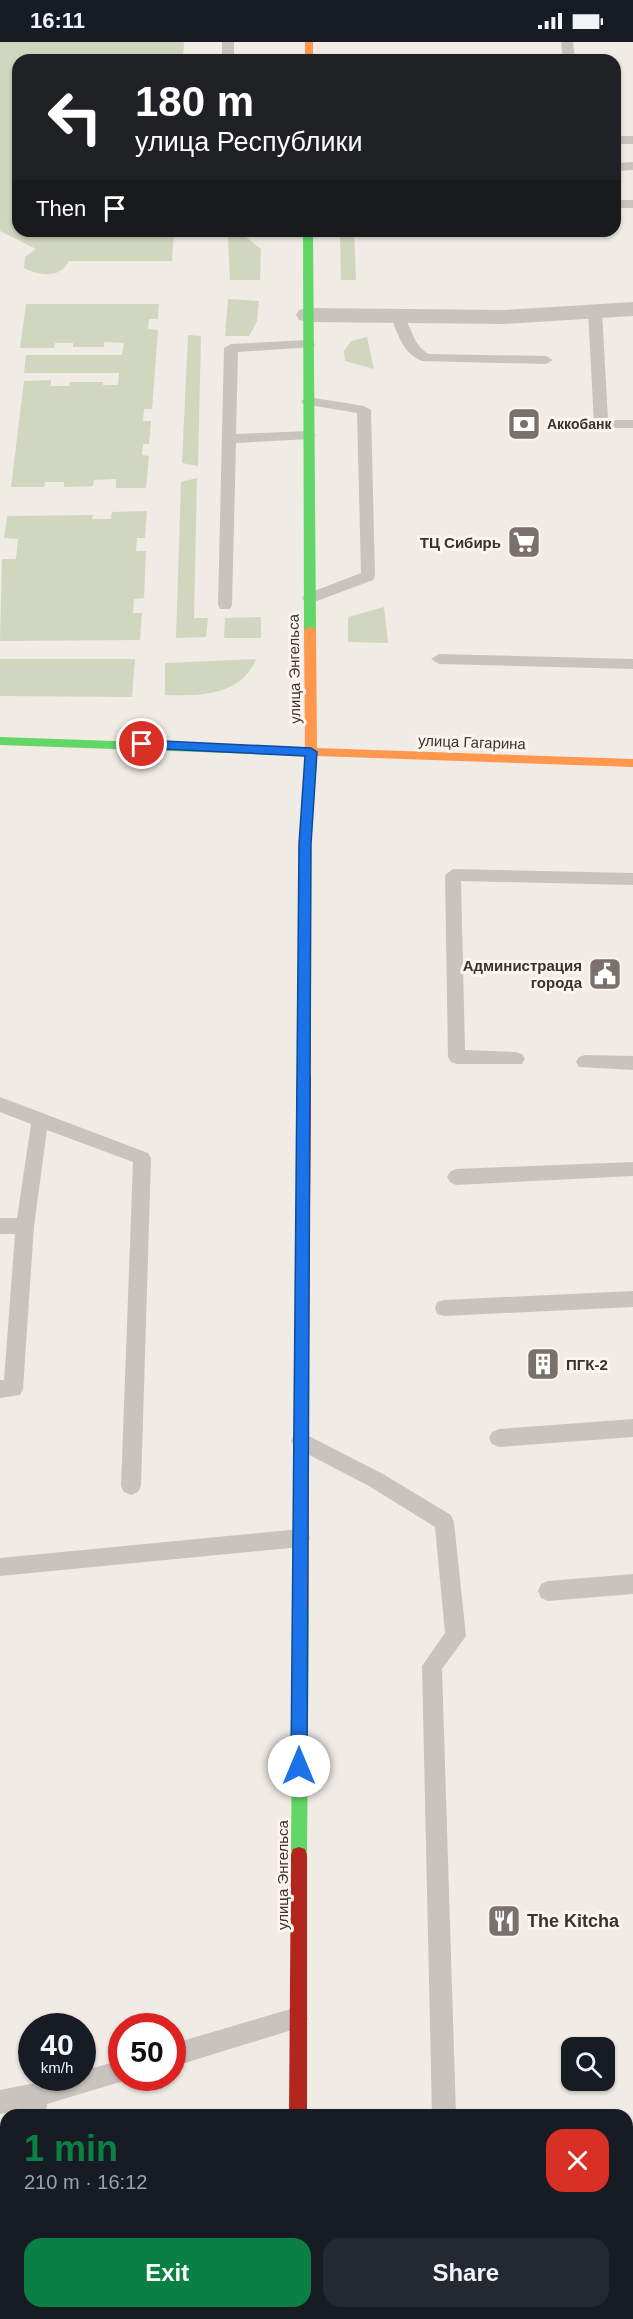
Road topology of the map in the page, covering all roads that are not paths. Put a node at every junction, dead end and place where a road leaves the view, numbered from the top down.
1 (308, 237) edge
2 (633, 309) edge
3 (596, 311) junction
4 (308, 315) junction
5 (398, 317) junction
6 (308, 345) junction
7 (546, 360) dead end
8 (308, 401) junction
9 (633, 424) edge
10 (309, 435) junction
11 (228, 439) junction
12 (309, 600) junction
13 (225, 605) dead end
14 (439, 659) dead end
15 (633, 664) edge
16 (0, 741) edge
17 (311, 752) junction
18 (633, 763) edge
19 (633, 879) edge
20 (516, 1059) dead end
21 (585, 1062) dead end
22 (633, 1063) edge
23 (0, 1104) edge
24 (40, 1120) junction
25 (633, 1169) edge
26 (456, 1177) dead end
27 (0, 1226) edge
28 (26, 1226) junction
29 (633, 1299) edge
30 (444, 1308) dead end
31 (0, 1389) edge
32 (633, 1428) edge
33 (498, 1438) dead end
34 (301, 1441) junction
35 (130, 1486) dead end
36 (300, 1538) junction
37 (0, 1567) edge
38 (633, 1584) edge
39 (548, 1591) dead end
40 (297, 2018) junction
41 (186, 2052) edge
42 (108, 2076) edge
43 (0, 2102) edge
44 (35, 2105) edge
45 (298, 2109) edge
46 (444, 2109) edge

1 - 4 main road, улица Энгельса
2 - 3 street
3 - 5 street
3 - 9 lane
4 - 5 street
4 - 6 main road, улица Энгельса
5 - 7 lane
6 - 8 main road, улица Энгельса
6 - 11 lane
8 - 10 main road, улица Энгельса
8 - 12 lane
10 - 11 lane
10 - 12 main road, улица Энгельса
11 - 13 lane
12 - 17 main road, улица Энгельса
14 - 15 lane
16 - 17 main road, улица Гагарина
17 - 18 main road, улица Гагарина
17 - 34 main road, улица Энгельса
19 - 20 lane
21 - 22 lane
23 - 24 lane
24 - 28 lane
24 - 35 lane
25 - 26 lane
27 - 28 lane
28 - 31 lane
29 - 30 lane
32 - 33 lane
34 - 36 main road, улица Энгельса
34 - 46 lane
36 - 37 lane
36 - 40 main road, улица Энгельса
38 - 39 lane
40 - 41 lane
40 - 45 main road, улица Энгельса
42 - 44 lane
43 - 44 lane

